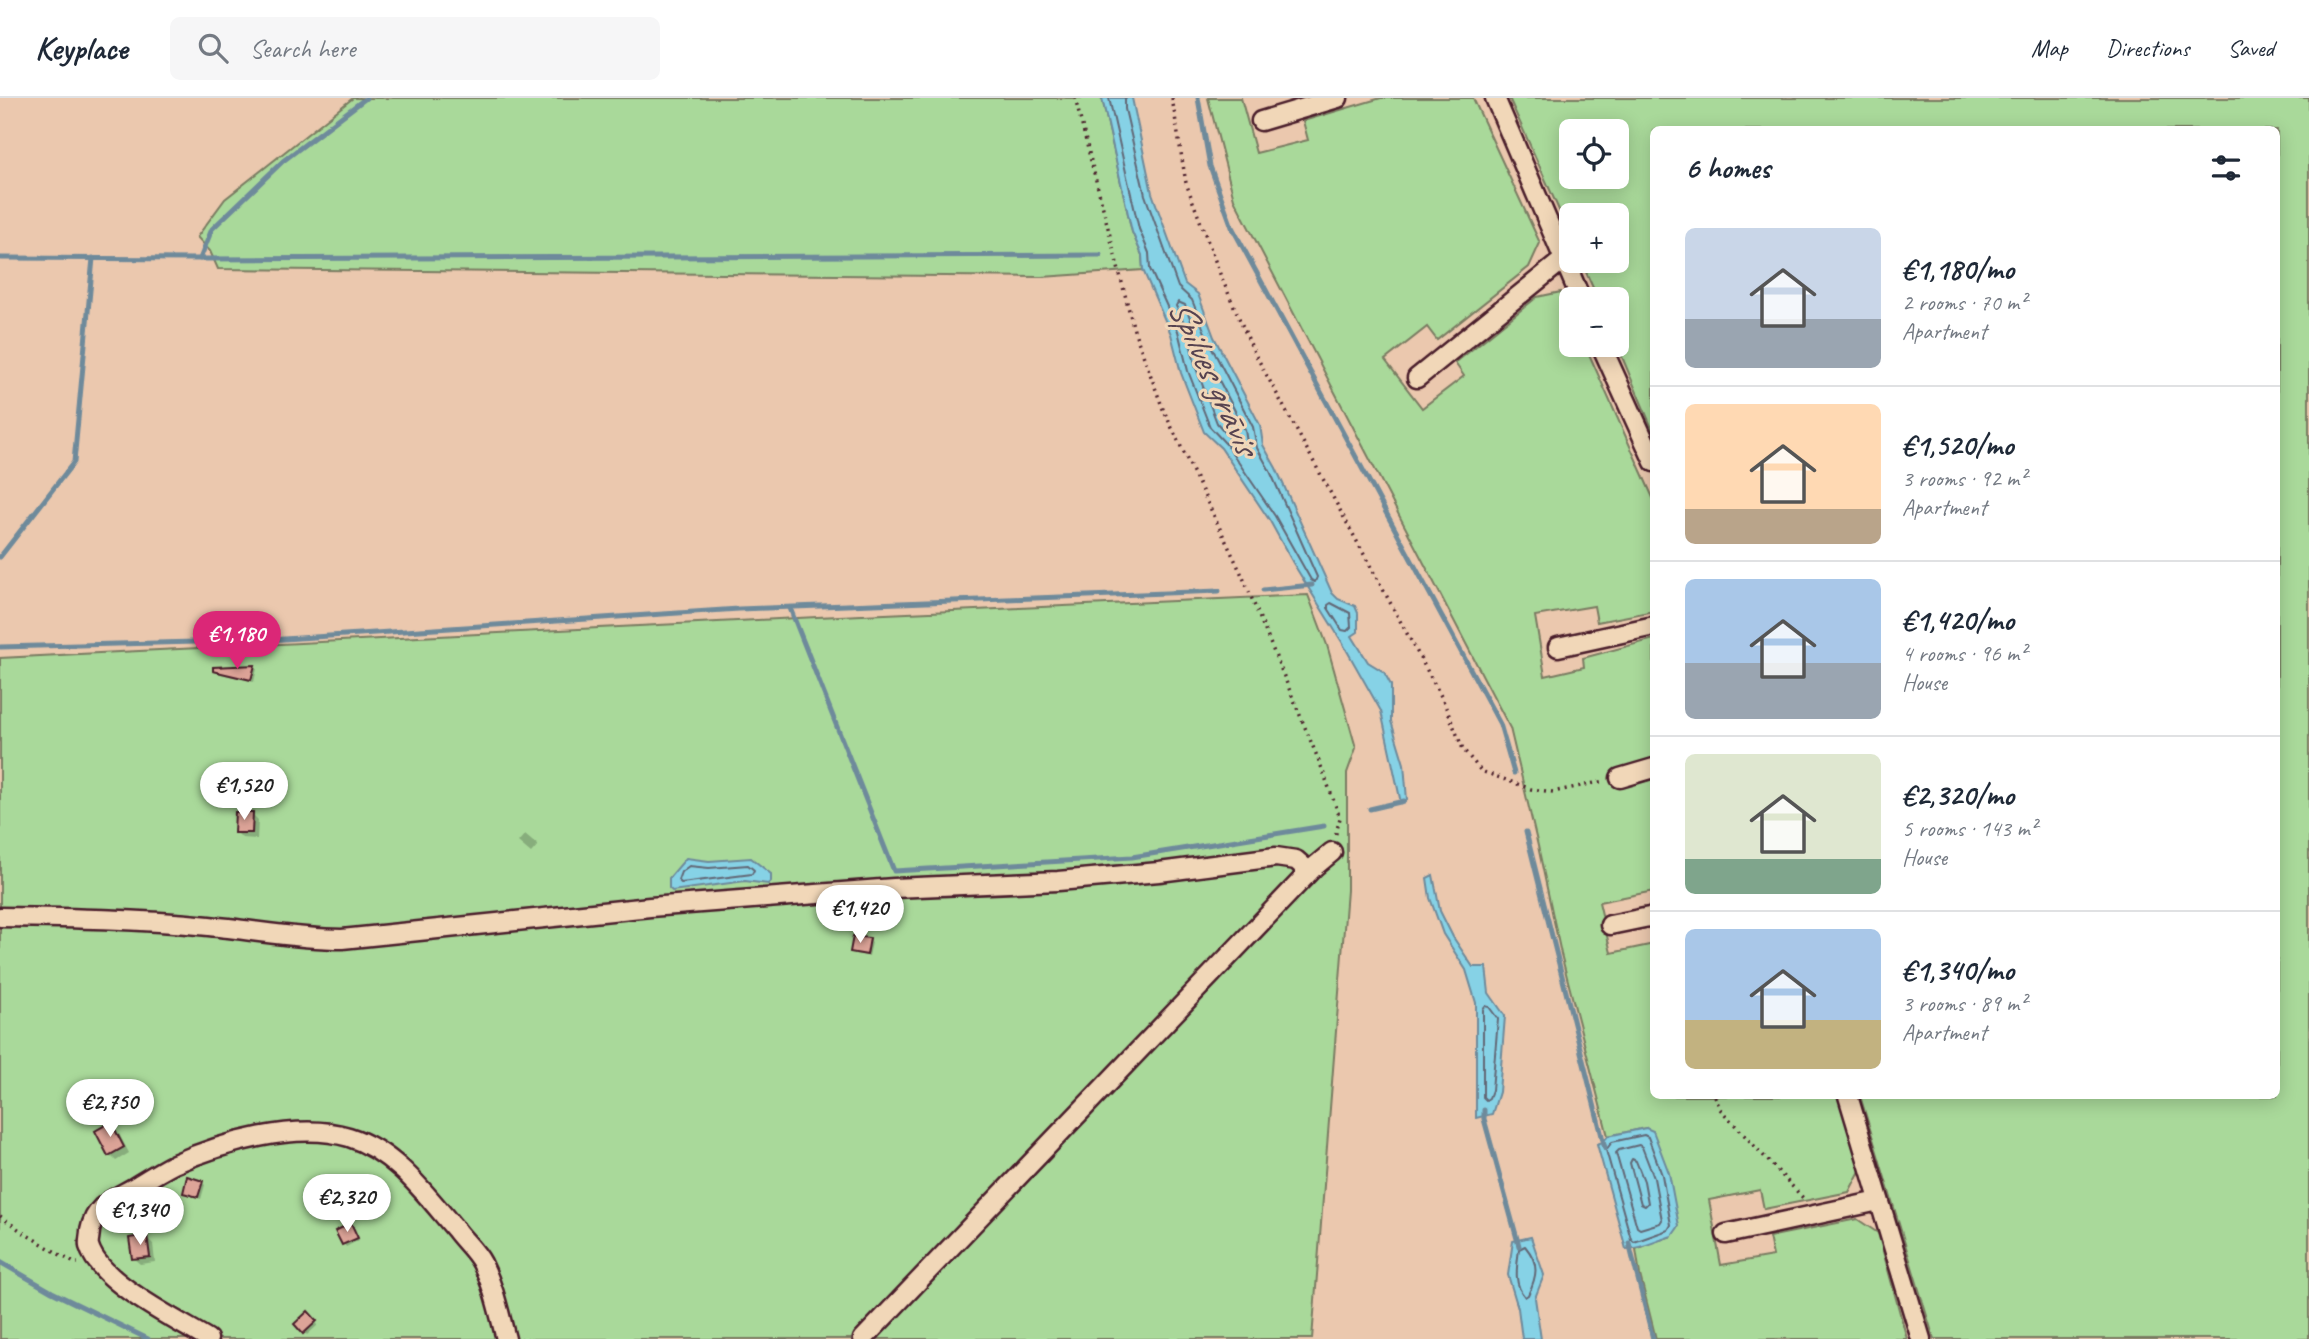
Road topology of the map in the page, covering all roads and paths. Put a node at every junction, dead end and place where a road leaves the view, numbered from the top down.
1 (1074, 98) edge
2 (1172, 98) edge
3 (1338, 98) edge
4 (1495, 98) edge
5 (1261, 121) dead end
6 (1559, 247) edge
7 (1559, 263) edge
8 (1606, 357) edge
9 (1417, 378) dead end
10 (1650, 453) edge
11 (1650, 627) edge
12 (1558, 647) dead end
13 (1650, 769) edge
14 (1620, 778) joint
15 (1332, 852) joint
16 (1304, 877) junction
17 (0, 917) edge
18 (1650, 917) edge
19 (1609, 925) dead end
20 (1716, 1099) edge
21 (1850, 1099) edge
22 (1880, 1200) junction
23 (1822, 1213) junction
24 (0, 1216) edge
25 (1726, 1234) dead end
26 (98, 1265) junction
27 (208, 1339) edge
28 (506, 1339) edge
29 (863, 1339) edge
30 (1921, 1339) edge

1 - 15 path
2 - 14 path
3 - 5 street
4 - 6 street
7 - 9 street
8 - 10 street
11 - 12 street
13 - 14 street
15 - 16 street
16 - 17 street
16 - 29 street
18 - 19 street
20 - 23 path
21 - 22 street
22 - 23 street
22 - 30 street
23 - 25 street
24 - 26 path
26 - 27 street
26 - 28 street

